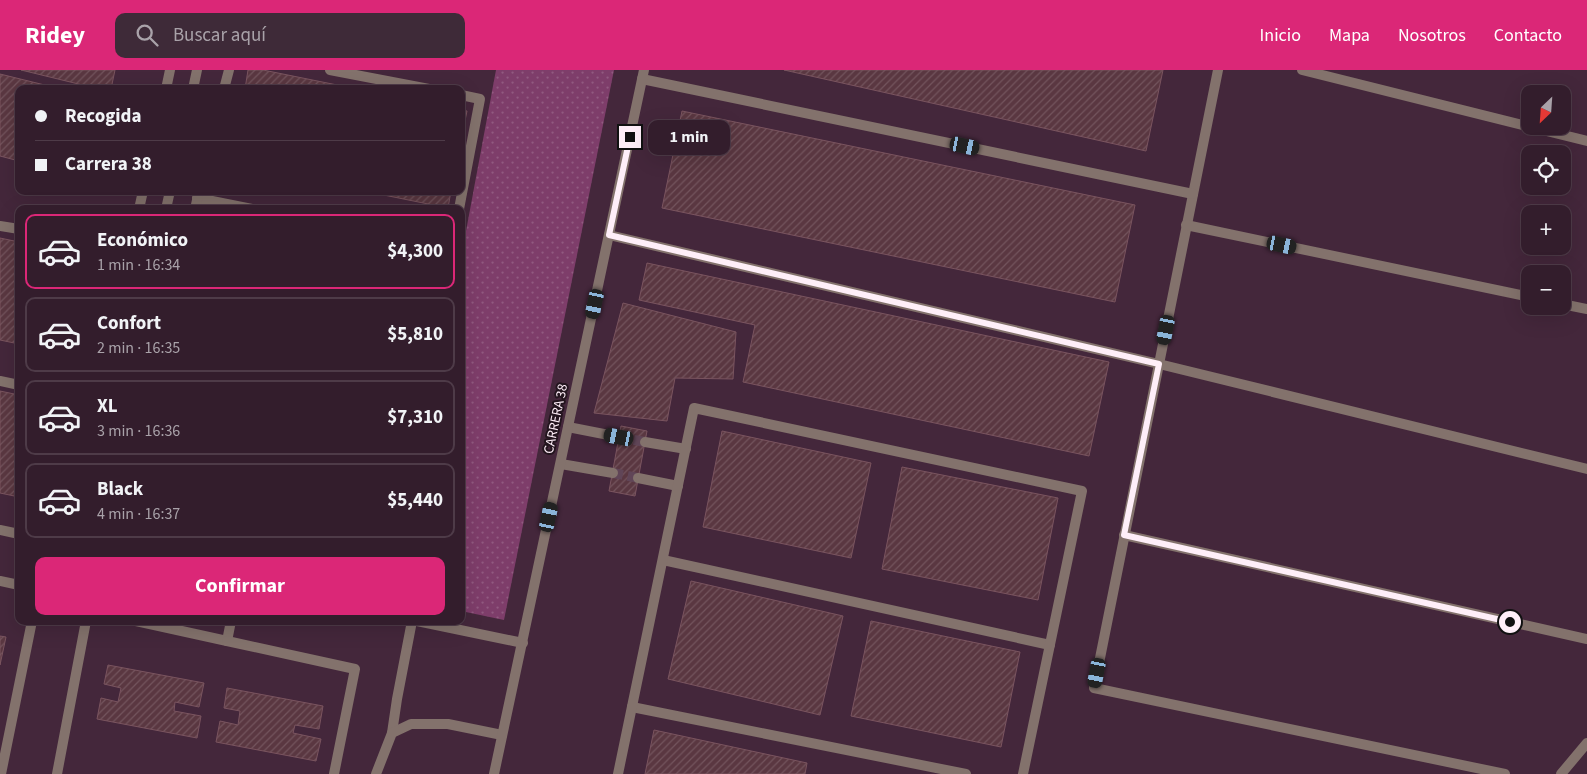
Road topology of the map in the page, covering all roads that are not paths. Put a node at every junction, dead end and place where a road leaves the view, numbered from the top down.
1 (170, 70) edge
2 (197, 70) edge
3 (228, 70) edge
4 (330, 70) edge
5 (1218, 70) edge
6 (1302, 70) edge
7 (643, 74) edge
8 (167, 85) edge
9 (194, 85) edge
10 (225, 85) edge
11 (407, 85) edge
12 (465, 96) edge
13 (1587, 141) edge
14 (465, 178) edge
15 (1193, 194) junction
16 (197, 199) edge
17 (230, 205) edge
18 (1186, 225) junction
19 (0, 226) edge
20 (15, 228) edge
21 (609, 235) junction
22 (1521, 295) edge
23 (1571, 306) edge
24 (1587, 310) edge
25 (1159, 364) junction
26 (0, 381) edge
27 (15, 384) edge
28 (568, 427) junction
29 (619, 437) tunnel mouth
30 (645, 442) tunnel mouth
31 (686, 450) junction
32 (561, 464) junction
33 (1587, 469) edge
34 (613, 473) tunnel mouth
35 (638, 478) tunnel mouth
36 (678, 486) junction
37 (0, 530) edge
38 (15, 533) edge
39 (1124, 535) junction
40 (663, 560) junction
41 (0, 581) edge
42 (15, 584) edge
43 (31, 625) edge
44 (85, 625) edge
45 (154, 625) edge
46 (230, 625) edge
47 (411, 625) edge
48 (436, 625) edge
49 (1587, 639) edge
50 (227, 641) junction
51 (523, 643) junction
52 (1050, 645) junction
53 (632, 707) junction
54 (392, 733) junction
55 (502, 735) junction
56 (1587, 742) edge
57 (1, 774) edge
58 (57, 774) edge
59 (334, 774) edge
60 (376, 774) edge
61 (494, 774) edge
62 (618, 774) edge
63 (966, 774) edge
64 (1023, 774) edge
65 (1505, 774) edge
66 (1561, 774) edge

1 - 8 street
2 - 9 street
3 - 10 street
4 - 11 street
5 - 15 street
6 - 13 street
7 - 15 street
7 - 21 street, CARRERA 38
12 - 14 street
15 - 18 street
16 - 17 street
18 - 22 street
18 - 25 street
19 - 20 street
21 - 25 street
21 - 28 street, CARRERA 38
23 - 24 street
25 - 33 street
25 - 39 street
26 - 27 street
28 - 29 street
28 - 32 street, CARRERA 38
30 - 31 street
31 - 36 street
31 - 52 street
32 - 34 street
32 - 51 street, CARRERA 38
35 - 36 street
36 - 40 street
37 - 38 street
39 - 49 street
39 - 65 street
40 - 52 street
40 - 53 street
41 - 42 street
43 - 57 street
44 - 58 street
45 - 50 street
46 - 50 street
47 - 54 street
48 - 51 street
50 - 59 street
51 - 55 street, CARRERA 38
52 - 64 street
53 - 62 street
53 - 63 street
54 - 55 street
54 - 60 street
55 - 61 street, CARRERA 38
56 - 66 street

